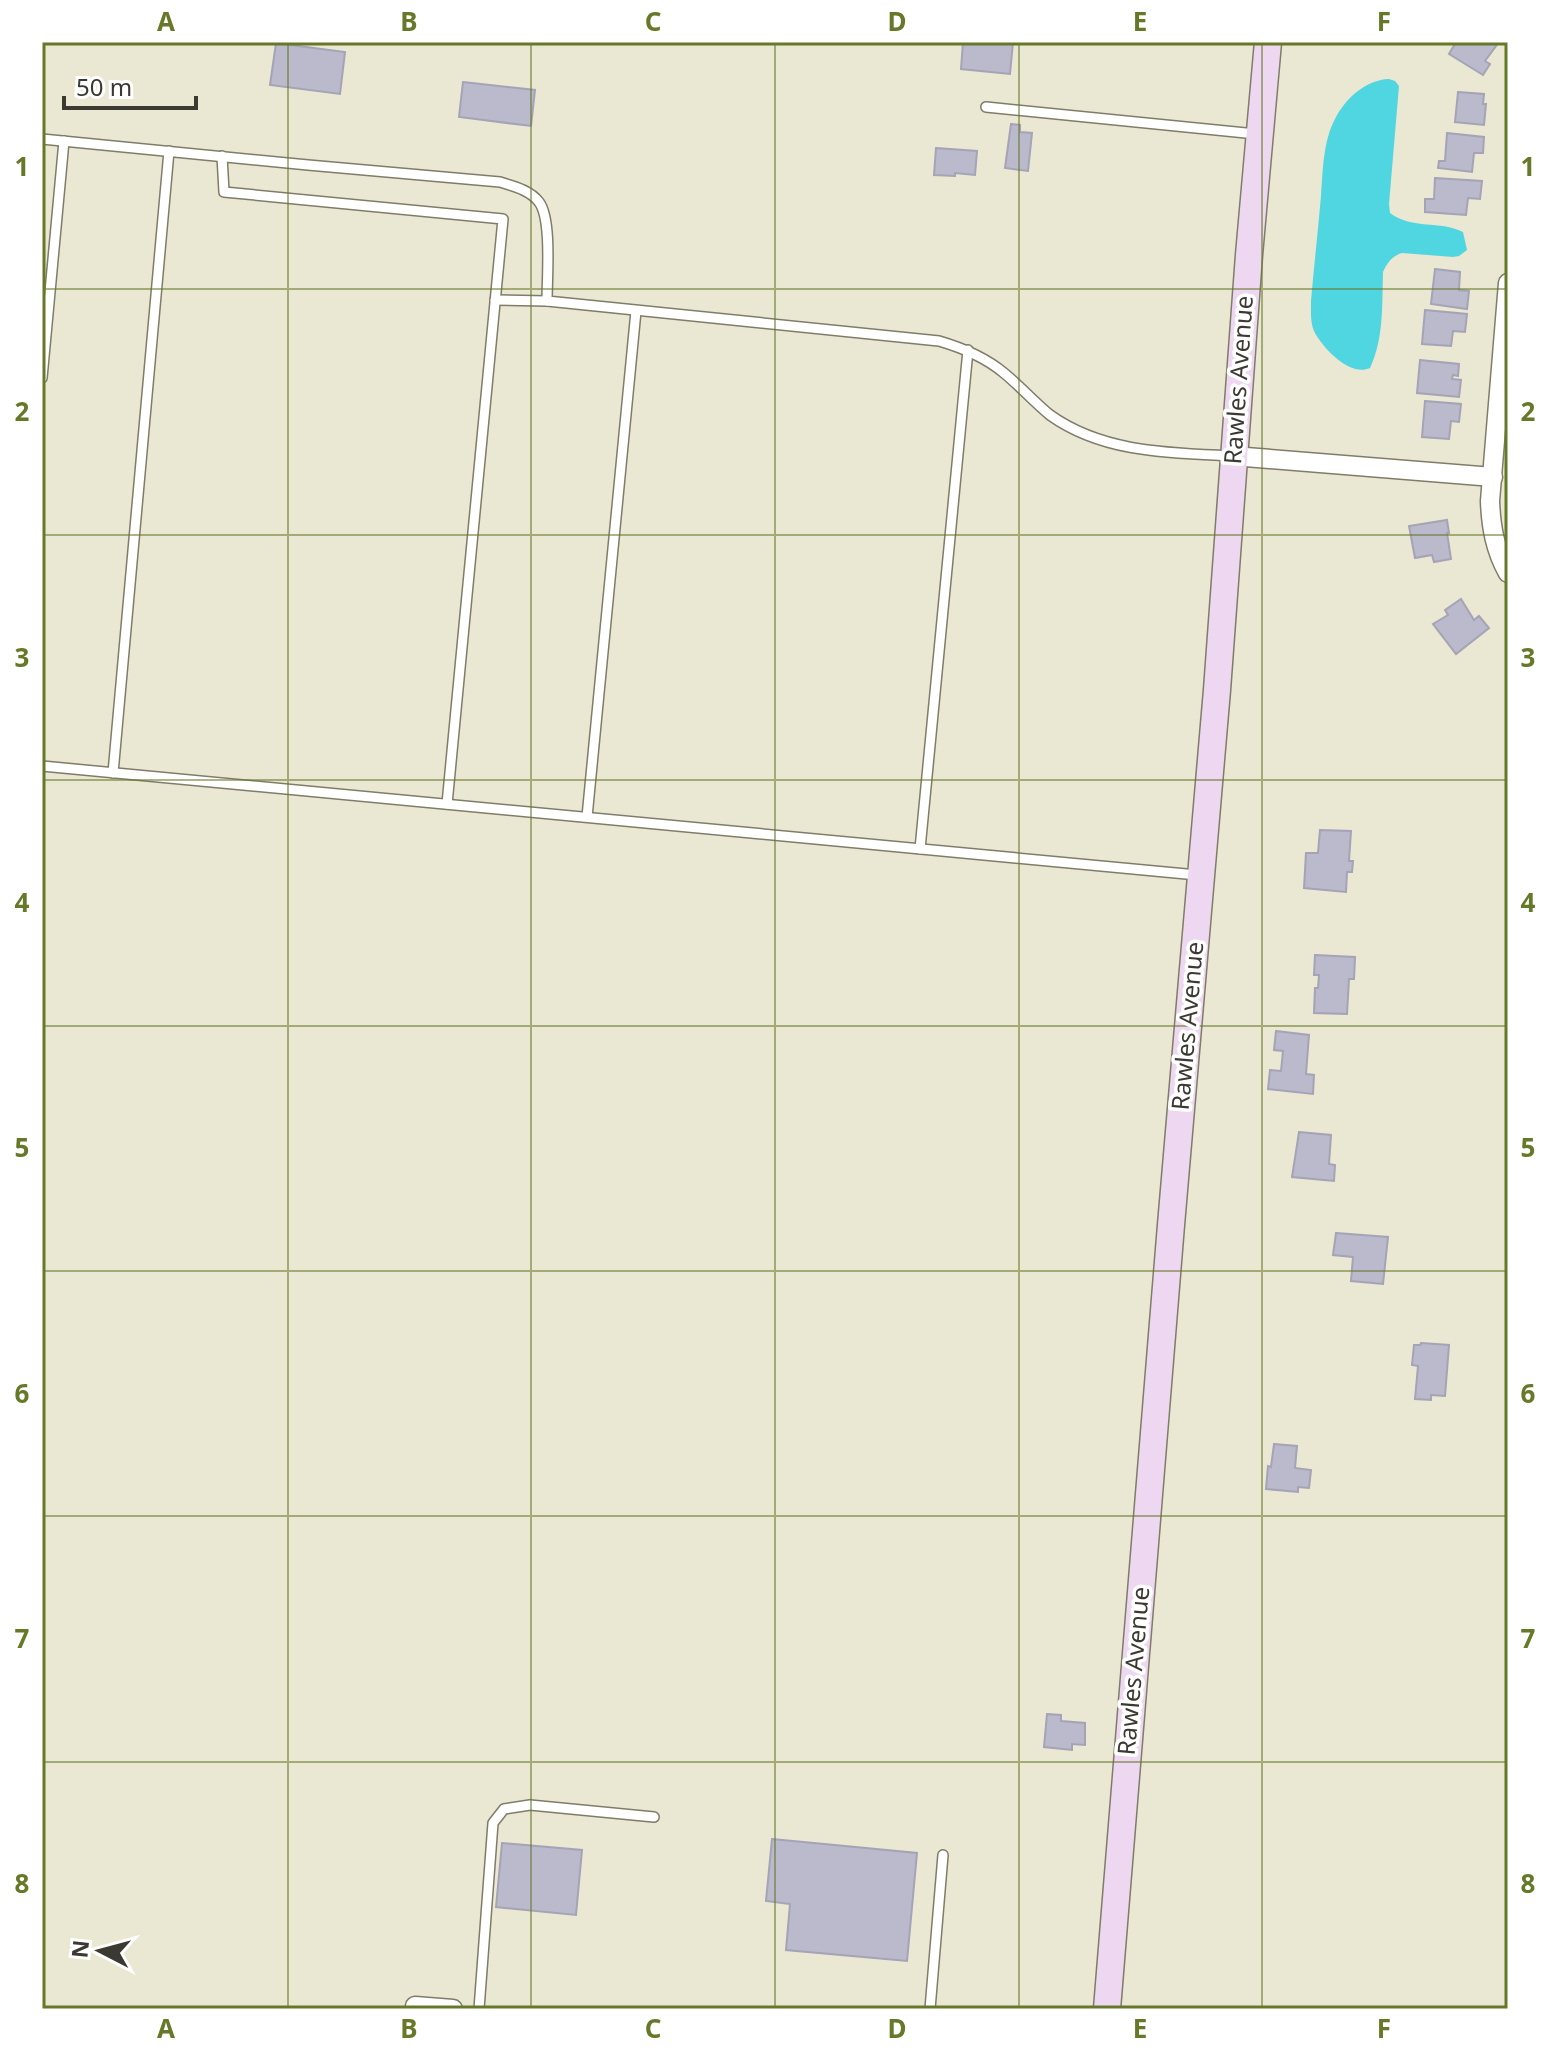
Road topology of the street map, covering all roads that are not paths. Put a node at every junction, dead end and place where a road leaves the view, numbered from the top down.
1 (1268, 42) edge
2 (986, 107) dead end
3 (1260, 135) junction
4 (42, 139) edge
5 (64, 141) junction
6 (169, 151) junction
7 (222, 156) junction
8 (1508, 283) edge
9 (495, 300) junction
10 (547, 301) junction
11 (636, 311) junction
12 (1506, 347) edge
13 (968, 350) junction
14 (42, 378) edge
15 (1233, 456) junction
16 (1493, 477) junction
17 (1508, 573) edge
18 (42, 766) edge
19 (113, 773) junction
20 (447, 804) junction
21 (587, 817) junction
22 (920, 849) junction
23 (1201, 875) junction
24 (654, 1817) dead end
25 (943, 1855) dead end
26 (411, 2007) edge
27 (453, 2009) edge
28 (479, 2009) edge
29 (930, 2009) edge
30 (1107, 2009) edge

1 - 3 street, Rawles Avenue
2 - 3 lane
3 - 15 street, Rawles Avenue
4 - 5 lane
5 - 6 lane
5 - 14 lane
6 - 7 lane
6 - 19 lane
7 - 9 lane
7 - 10 lane
8 - 12 street
9 - 10 lane
9 - 20 lane
10 - 11 lane
11 - 13 lane
11 - 21 lane
12 - 16 street
13 - 15 lane
13 - 22 lane
15 - 16 street
15 - 23 street, Rawles Avenue
16 - 17 street
18 - 19 lane
19 - 20 lane
20 - 21 lane
21 - 22 lane
22 - 23 lane
23 - 30 street, Rawles Avenue
24 - 28 lane
25 - 29 lane
26 - 27 street

